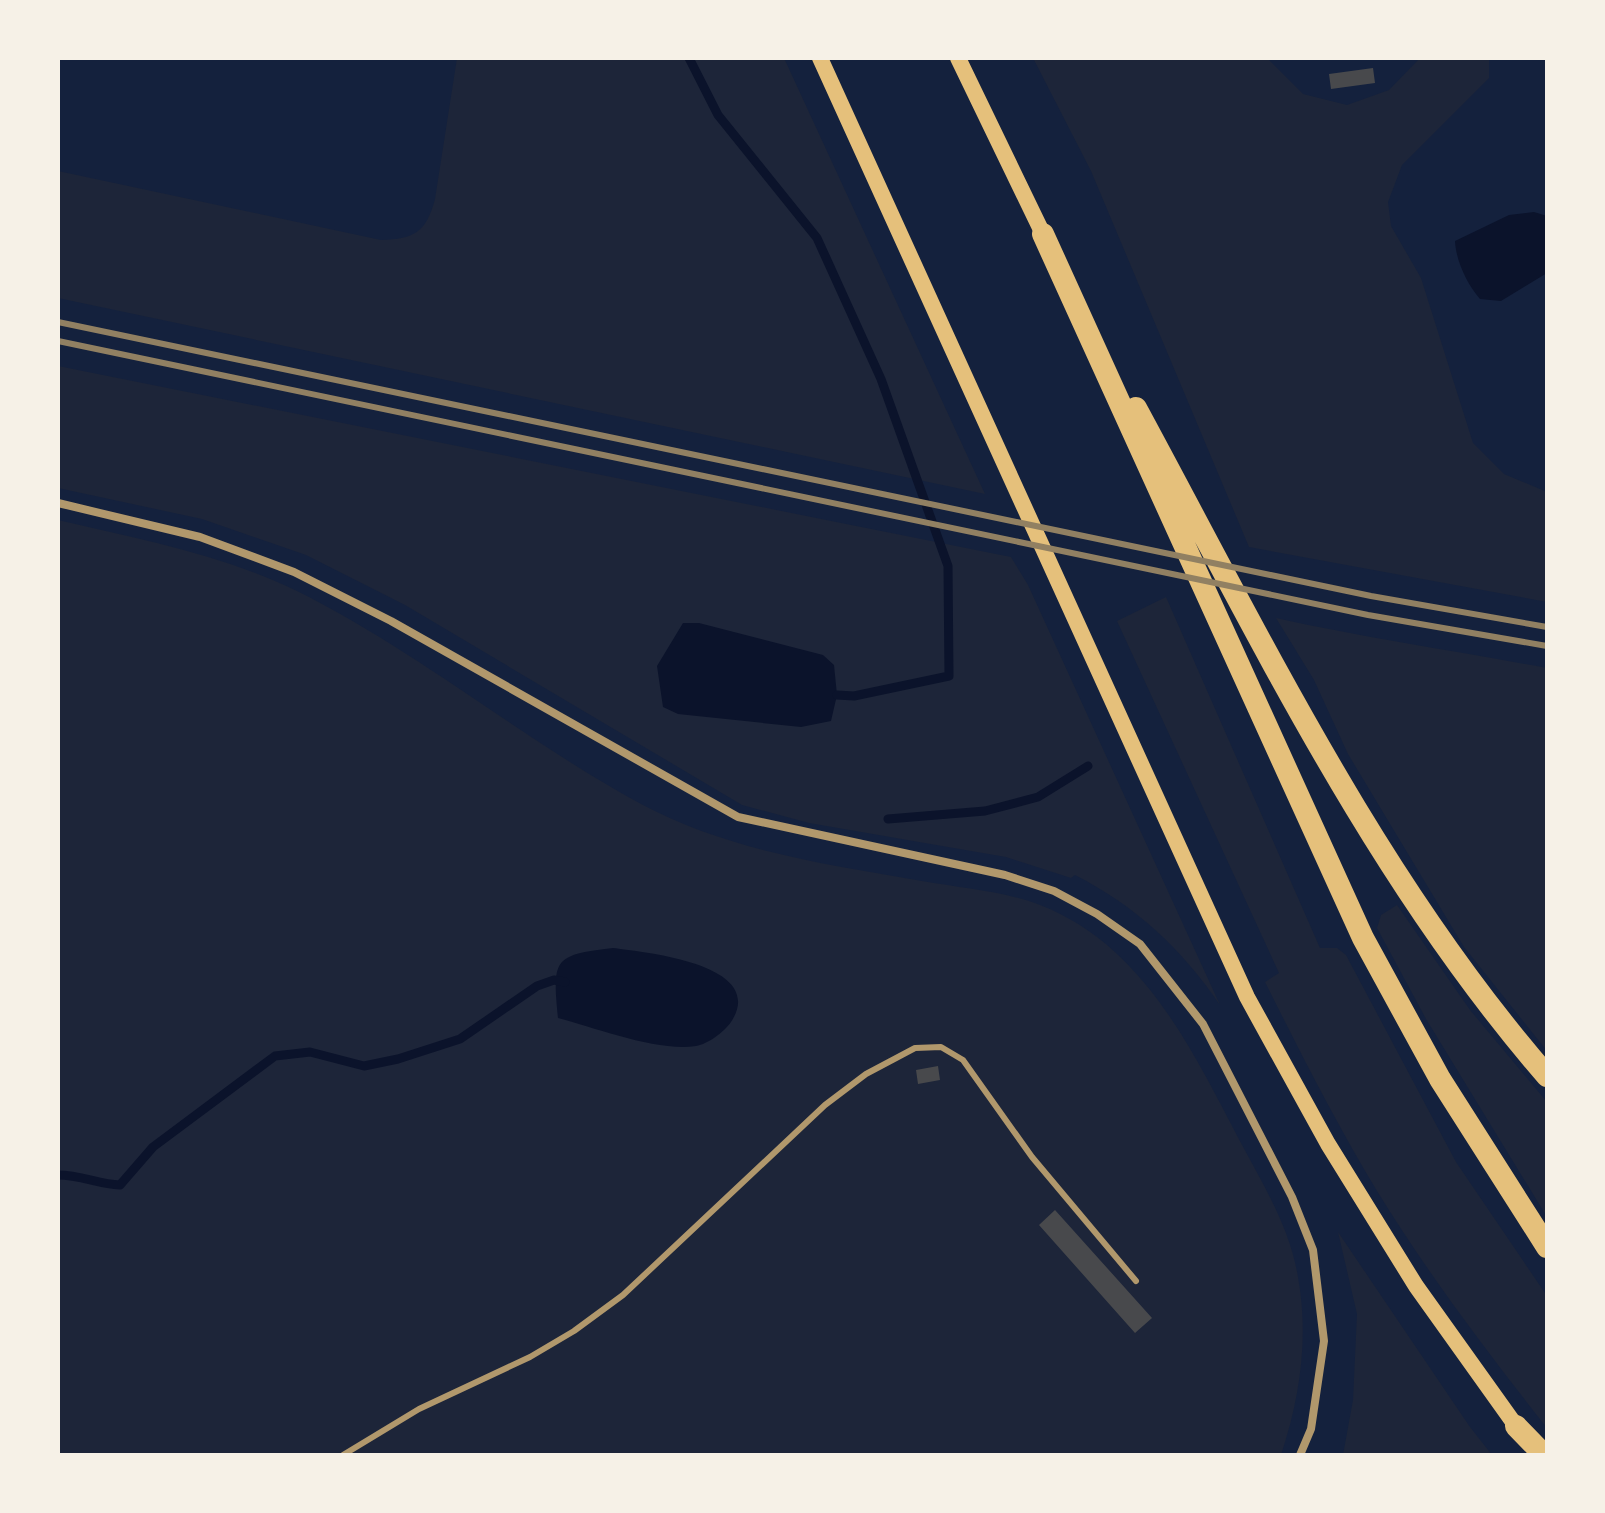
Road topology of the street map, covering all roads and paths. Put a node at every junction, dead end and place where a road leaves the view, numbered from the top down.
1 (820, 58) edge
2 (958, 58) edge
3 (1043, 234) junction
4 (58, 503) edge
5 (1547, 1076) edge
6 (1547, 1247) edge
7 (1136, 1281) dead end
8 (1516, 1426) junction
9 (343, 1455) edge
10 (1300, 1455) edge
11 (1536, 1455) edge
12 (1544, 1455) edge

1 - 8 main road
2 - 3 main road
3 - 5 highway
3 - 6 highway
4 - 10 street
7 - 9 lane
8 - 11 highway
8 - 12 highway

